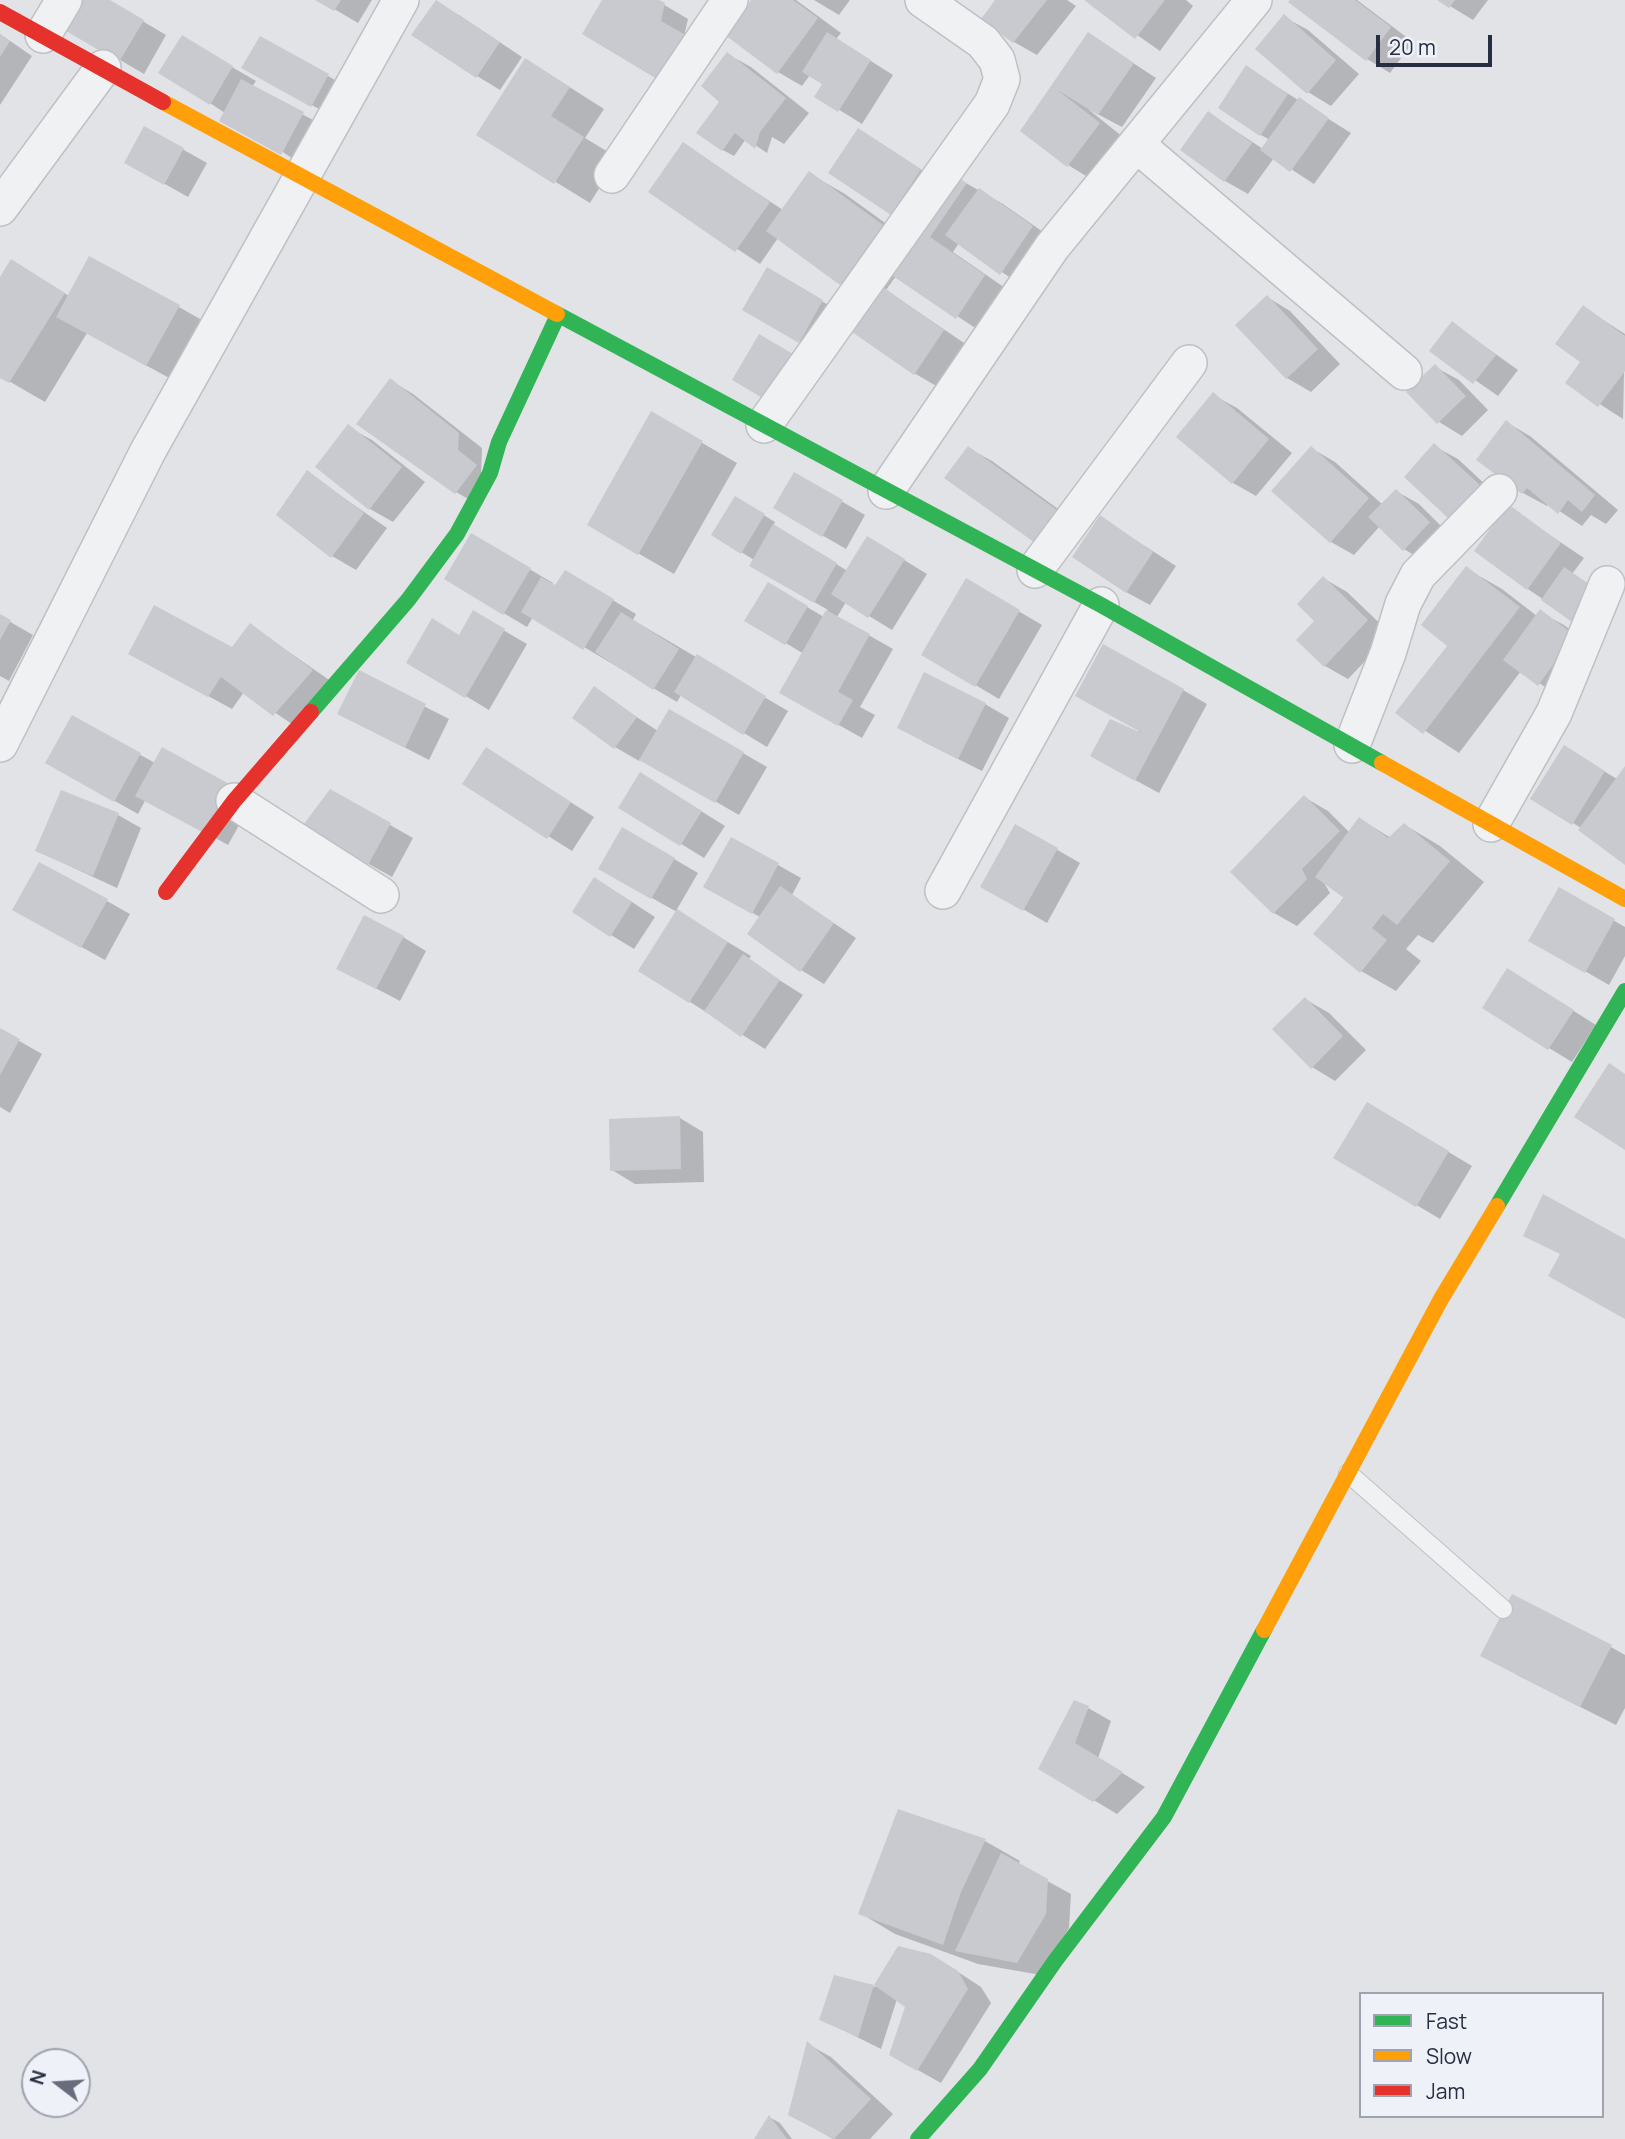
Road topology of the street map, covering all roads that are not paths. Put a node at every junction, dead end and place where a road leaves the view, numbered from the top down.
1 (64, 0) edge
2 (401, 0) edge
3 (730, 0) edge
4 (923, 0) edge
5 (1254, 0) edge
6 (0, 12) edge
7 (43, 35) junction
8 (103, 68) junction
9 (1136, 144) junction
10 (612, 176) dead end
11 (301, 177) junction
12 (0, 208) edge
13 (558, 315) junction
14 (1189, 363) dead end
15 (1404, 372) dead end
16 (764, 425) junction
17 (886, 491) junction
18 (1499, 492) dead end
19 (1035, 570) junction
20 (1607, 584) dead end
21 (1101, 606) junction
22 (0, 744) edge
23 (1352, 745) junction
24 (234, 801) junction
25 (1492, 824) junction
26 (943, 891) dead end
27 (166, 892) dead end
28 (381, 894) dead end
29 (1625, 899) edge
30 (1625, 991) edge
31 (1348, 1473) junction
32 (1503, 1609) dead end
33 (918, 2139) edge

1 - 7 street
2 - 11 street
3 - 10 street
4 - 16 street
5 - 9 street
6 - 7 street
7 - 8 street
8 - 11 street
8 - 12 street
9 - 15 street
9 - 17 street
11 - 13 street
11 - 22 street
13 - 16 street
13 - 24 street
14 - 19 street
16 - 17 street
17 - 19 street
18 - 23 street
19 - 21 street
20 - 25 street
21 - 23 street
21 - 26 street
23 - 25 street
24 - 27 street
24 - 28 street
25 - 29 street
30 - 31 street
31 - 32 lane
31 - 33 street

